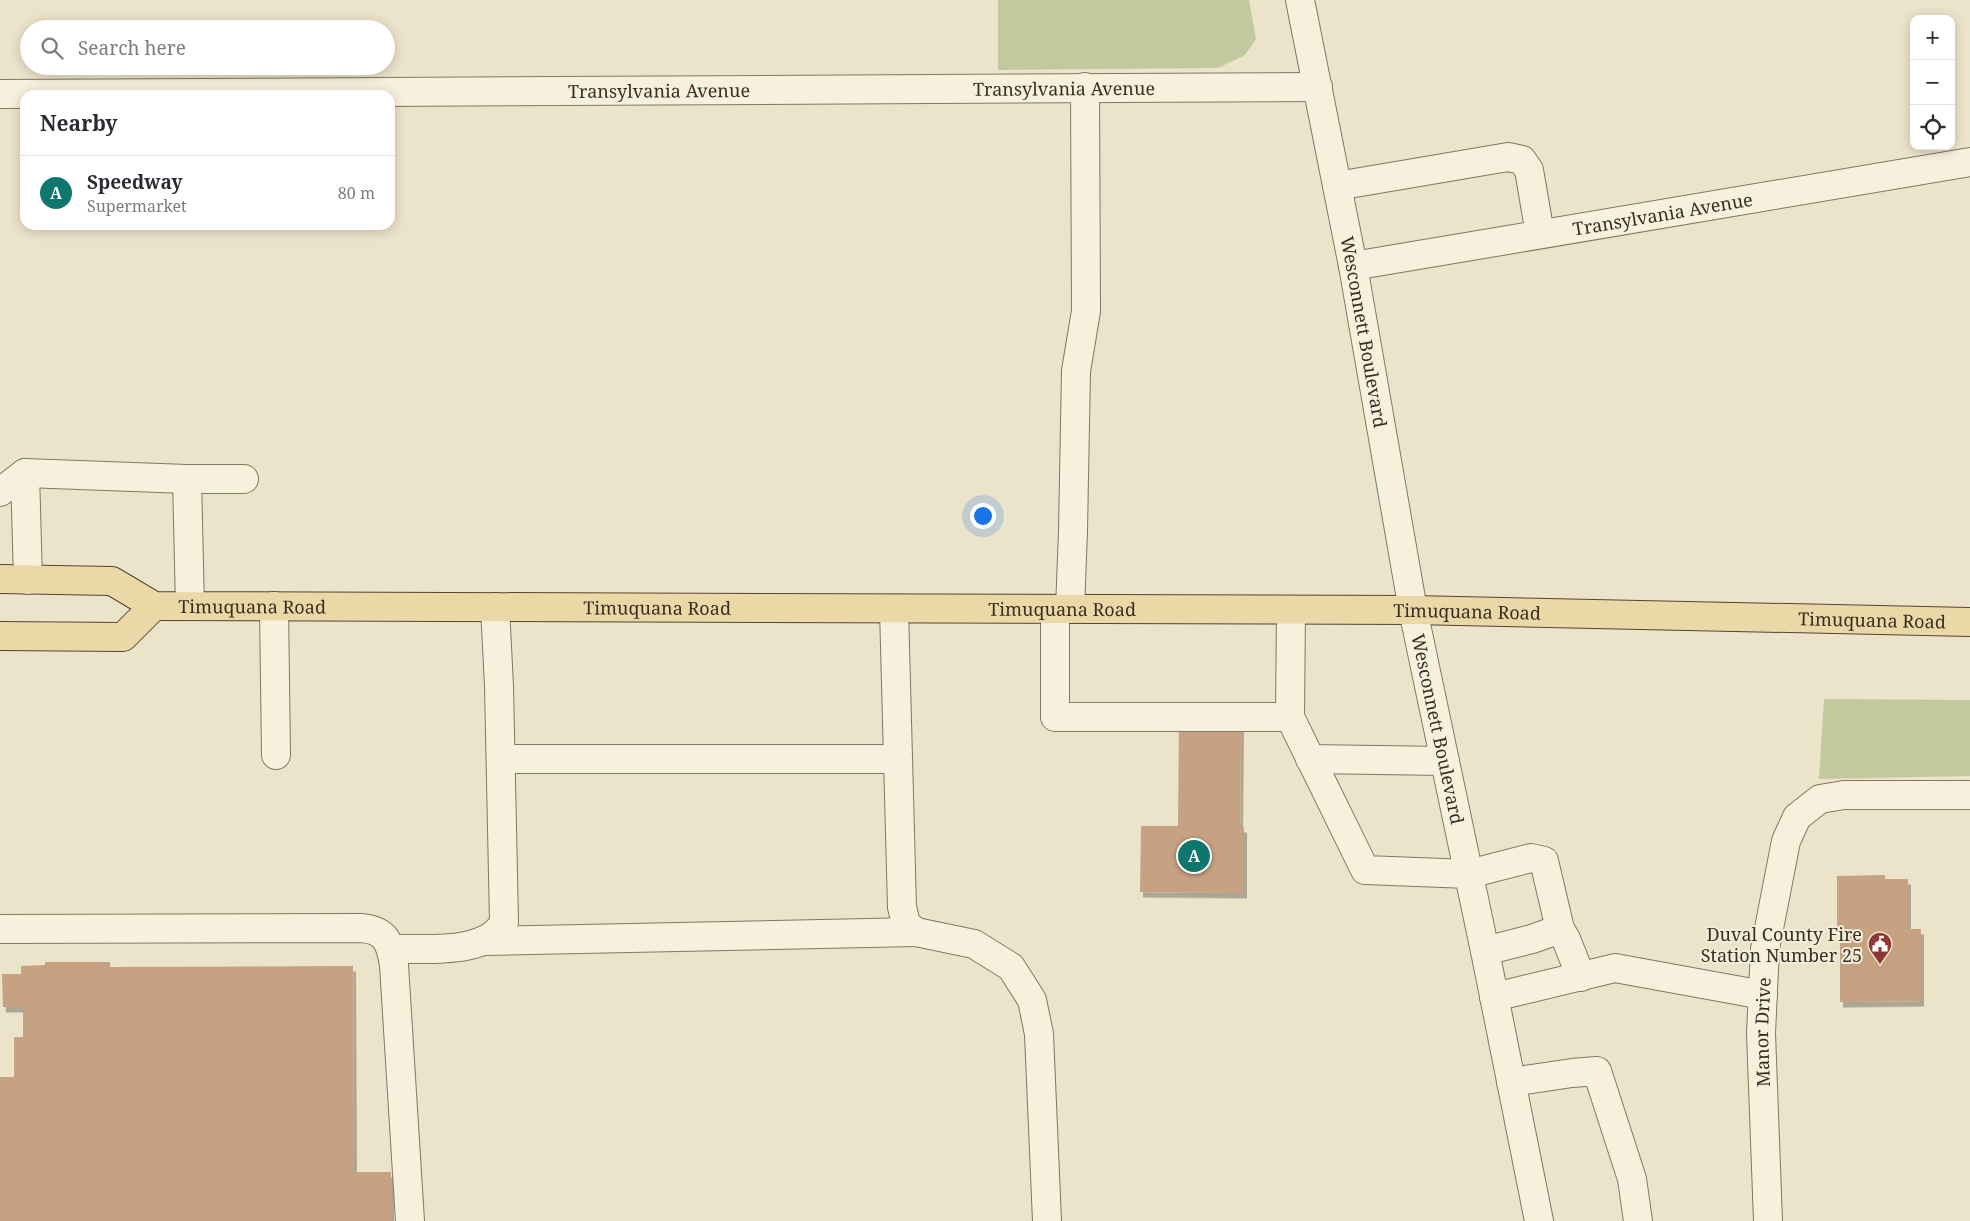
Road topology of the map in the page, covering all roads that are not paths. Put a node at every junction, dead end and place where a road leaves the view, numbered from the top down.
1 (1300, 0) edge
2 (1085, 87) junction
3 (1318, 87) junction
4 (395, 91) edge
5 (0, 94) edge
6 (20, 94) edge
7 (1970, 162) edge
8 (1337, 186) junction
9 (1540, 234) junction
10 (1354, 266) junction
11 (26, 473) junction
12 (187, 480) junction
13 (244, 480) dead end
14 (0, 492) edge
15 (0, 579) edge
16 (28, 580) junction
17 (154, 606) junction
18 (190, 606) junction
19 (274, 606) junction
20 (494, 607) junction
21 (894, 609) junction
22 (1062, 609) junction
23 (1291, 610) junction
24 (1413, 610) junction
25 (1970, 622) edge
26 (0, 636) edge
27 (1290, 717) junction
28 (276, 755) dead end
29 (501, 758) junction
30 (898, 758) junction
31 (1310, 758) junction
32 (1445, 761) junction
33 (1970, 795) edge
34 (1469, 874) junction
35 (0, 928) edge
36 (1560, 928) junction
37 (916, 932) junction
38 (482, 941) junction
39 (391, 949) junction
40 (1485, 951) junction
41 (1581, 977) junction
42 (1763, 995) junction
43 (1494, 997) junction
44 (1511, 1082) junction
45 (410, 1221) edge
46 (1047, 1221) edge
47 (1539, 1221) edge
48 (1638, 1221) edge
49 (1768, 1221) edge

1 - 3 street, Wesconnett Boulevard
2 - 3 street, Transylvania Avenue
2 - 4 street, Transylvania Avenue
2 - 22 street
3 - 8 street, Wesconnett Boulevard
5 - 6 street, Transylvania Avenue
7 - 9 street, Transylvania Avenue
8 - 9 street
8 - 10 street, Wesconnett Boulevard
9 - 10 street, Transylvania Avenue
10 - 24 street, Wesconnett Boulevard
11 - 12 street
11 - 14 street
11 - 16 street
12 - 13 street
12 - 18 street
15 - 16 main road, Timuquana Road
16 - 17 main road, Timuquana Road
17 - 18 main road, Timuquana Road
17 - 26 main road, Timuquana Road
18 - 19 main road, Timuquana Road
19 - 20 main road, Timuquana Road
19 - 28 street
20 - 21 main road, Timuquana Road
20 - 29 street
21 - 22 main road, Timuquana Road
21 - 30 street
22 - 23 main road, Timuquana Road
22 - 27 street
23 - 24 main road, Timuquana Road
23 - 27 street
24 - 25 main road, Timuquana Road
24 - 32 street, Wesconnett Boulevard
27 - 31 street
29 - 30 street
29 - 38 street
30 - 37 street
31 - 32 street
31 - 34 street
32 - 34 street, Wesconnett Boulevard
33 - 42 street, Manor Drive
34 - 36 street
34 - 40 street, Wesconnett Boulevard
35 - 39 street
36 - 40 street
36 - 41 street
37 - 38 street
37 - 46 street
38 - 39 street
39 - 45 street
40 - 43 street, Wesconnett Boulevard
41 - 42 street
41 - 43 street
42 - 49 street, Manor Drive
43 - 44 street, Wesconnett Boulevard
44 - 47 street, Wesconnett Boulevard
44 - 48 street

